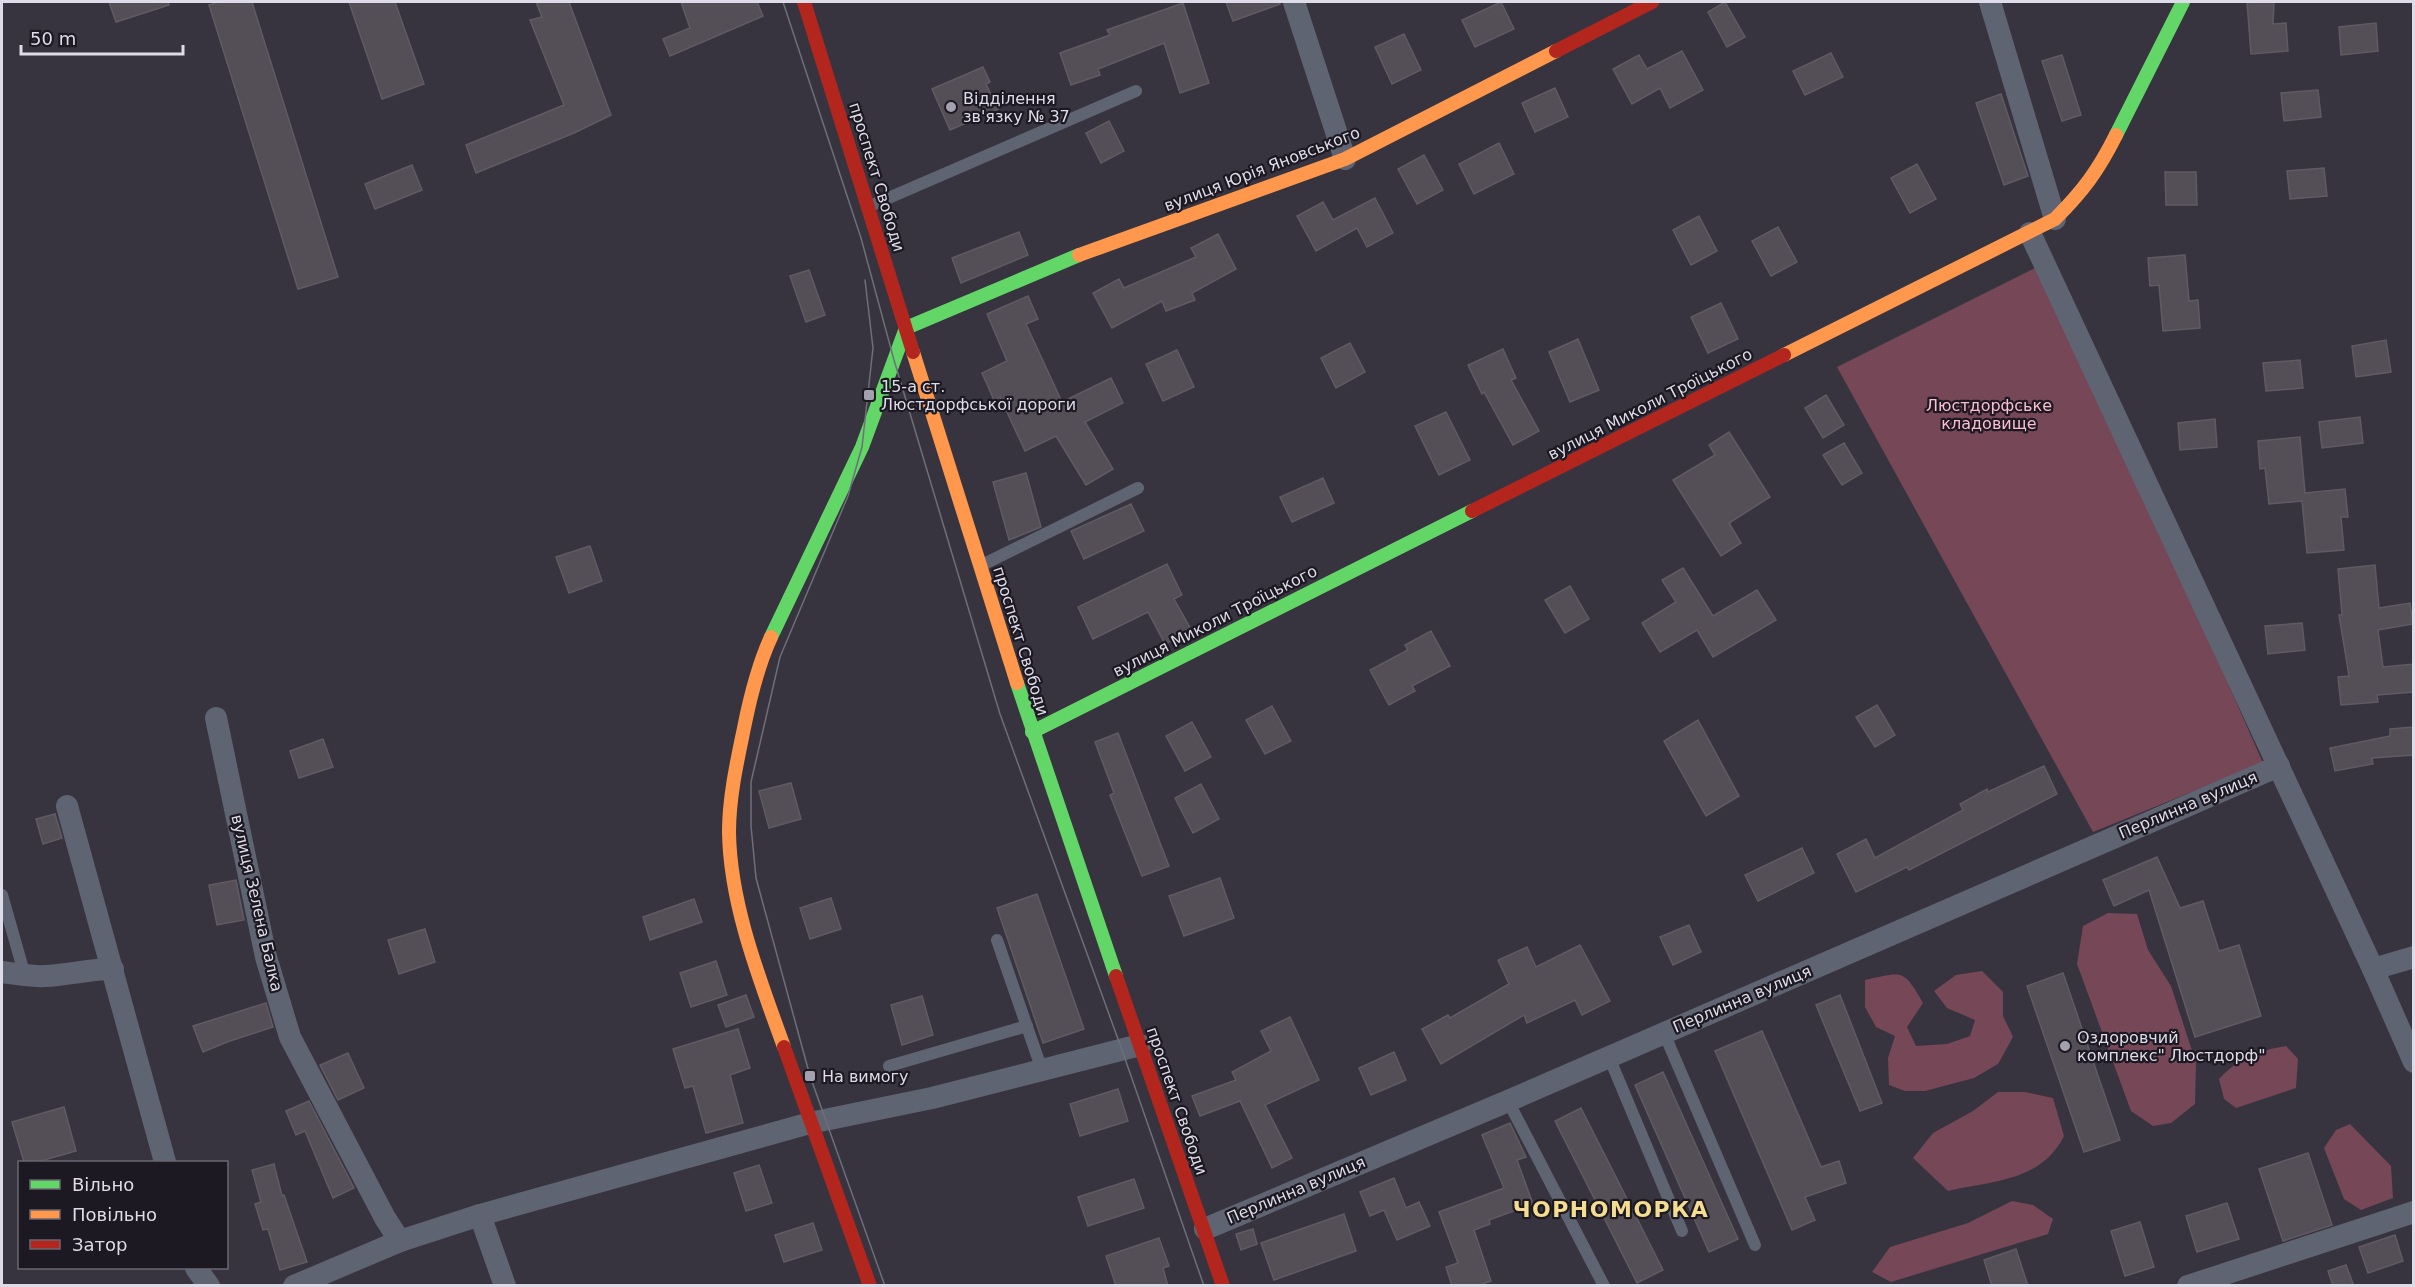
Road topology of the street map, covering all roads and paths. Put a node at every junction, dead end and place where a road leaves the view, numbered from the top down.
1 (804, 2) edge
2 (1294, 2) edge
3 (1990, 2) edge
4 (2183, 2) edge
5 (1646, 3) edge
6 (1136, 91) dead end
7 (1345, 159) junction
8 (869, 206) junction
9 (2055, 219) junction
10 (2030, 233) junction
11 (906, 328) junction
12 (1138, 488) dead end
13 (981, 566) junction
14 (216, 718) dead end
15 (1032, 732) junction
16 (2279, 766) junction
17 (67, 806) dead end
18 (2, 895) edge
19 (997, 940) dead end
20 (2414, 957) edge
21 (113, 969) junction
22 (2373, 969) junction
23 (2, 972) edge
24 (25, 976) junction
25 (1027, 1026) junction
26 (1664, 1033) junction
27 (1140, 1045) junction
28 (1610, 1057) junction
29 (2414, 1062) edge
30 (889, 1066) dead end
31 (1042, 1070) junction
32 (1508, 1101) junction
33 (810, 1123) junction
34 (165, 1161) edge
35 (2414, 1212) edge
36 (480, 1215) junction
37 (1204, 1229) junction
38 (1682, 1231) dead end
39 (400, 1241) junction
40 (1755, 1245) dead end
41 (197, 1269) edge
42 (209, 1286) edge
43 (294, 1286) edge
44 (505, 1286) edge
45 (870, 1286) edge
46 (1223, 1286) edge
47 (1604, 1286) edge
48 (2188, 1286) edge

1 - 8 street, проспект Свободи
2 - 7 street
3 - 9 street
4 - 9 street, вулиця Миколи Троїцького
5 - 7 street, вулиця Юрія Яновського
6 - 8 lane
7 - 11 street, вулиця Юрія Яновського
8 - 11 street, проспект Свободи
9 - 10 street, вулиця Миколи Троїцького
10 - 15 street, вулиця Миколи Троїцького
10 - 16 street
11 - 13 street, проспект Свободи
11 - 33 street
12 - 13 lane
13 - 15 street, проспект Свободи
14 - 39 street, вулиця Зелена Балка
15 - 27 street, проспект Свободи
16 - 22 street
16 - 26 street, Перлинна вулиця
17 - 21 street
18 - 24 lane
19 - 25 lane
20 - 22 street
21 - 24 street
21 - 34 street
22 - 29 street
23 - 24 street
25 - 30 lane
25 - 31 lane
26 - 28 street, Перлинна вулиця
26 - 40 lane
27 - 31 street
27 - 37 street, проспект Свободи
28 - 32 street, Перлинна вулиця
28 - 38 lane
31 - 33 street
32 - 37 street, Перлинна вулиця
32 - 47 lane
33 - 36 street
33 - 45 street
35 - 48 street
36 - 39 street
36 - 44 street
37 - 46 street, проспект Свободи
39 - 43 street
41 - 42 street

